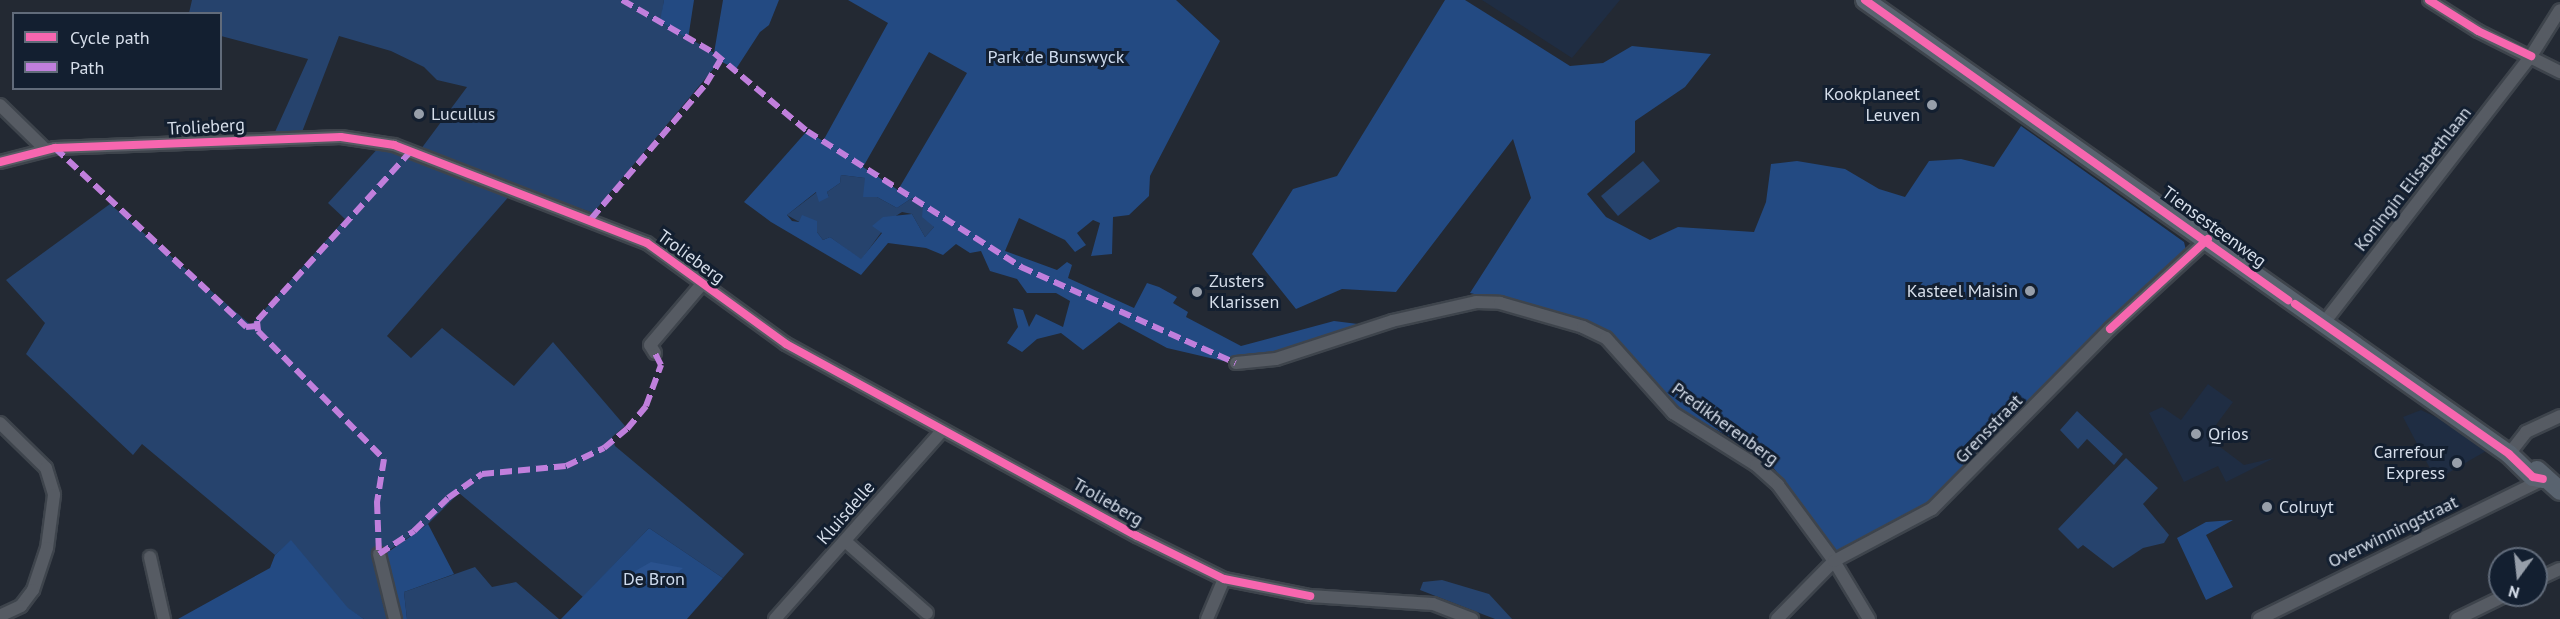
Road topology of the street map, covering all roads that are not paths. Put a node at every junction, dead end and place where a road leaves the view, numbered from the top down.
1 (1865, 0) edge
2 (2429, 0) edge
3 (2560, 10) edge
4 (2531, 57) junction
5 (2560, 72) edge
6 (0, 105) edge
7 (45, 149) junction
8 (0, 162) edge
9 (2208, 239) junction
10 (702, 284) junction
11 (2323, 324) junction
12 (655, 353) dead end
13 (1236, 363) dead end
14 (2560, 416) edge
15 (0, 423) edge
16 (942, 430) junction
17 (2512, 457) junction
18 (2542, 479) junction
19 (2560, 491) edge
20 (845, 541) junction
21 (379, 554) dead end
22 (150, 557) dead end
23 (1834, 561) junction
24 (1224, 579) junction
25 (2488, 604) edge
26 (927, 613) dead end
27 (2275, 615) edge
28 (0, 616) edge
29 (164, 619) edge
30 (395, 619) edge
31 (776, 619) edge
32 (1207, 619) edge
33 (1472, 619) edge
34 (1777, 619) edge
35 (1869, 619) edge
36 (2259, 619) edge
37 (2457, 619) edge

1 - 9 main road, Tiensesteenweg
2 - 4 street
3 - 4 street, Koningin Elisabethlaan
4 - 5 street
4 - 11 street, Koningin Elisabethlaan
6 - 7 street
7 - 8 street, Trolieberg
7 - 10 street, Trolieberg
9 - 11 main road, Tiensesteenweg
9 - 23 street, Grensstraat
10 - 12 street
10 - 16 street, Trolieberg
11 - 17 main road, Tiensesteenweg
13 - 23 street, Predikherenberg
14 - 17 street
15 - 28 street
16 - 20 street, Kluisdelle
16 - 24 street, Trolieberg
17 - 18 main road, Tiensesteenweg
18 - 19 main road, Tiensesteenweg
18 - 27 street, Overwinningstraat
20 - 26 street
20 - 31 street, Kluisdelle
21 - 30 street
22 - 29 street
23 - 34 street, Grensstraat
23 - 35 street, Predikherenberg
24 - 32 street
24 - 33 street, Trolieberg
25 - 37 street
27 - 36 street, Overwinningstraat

